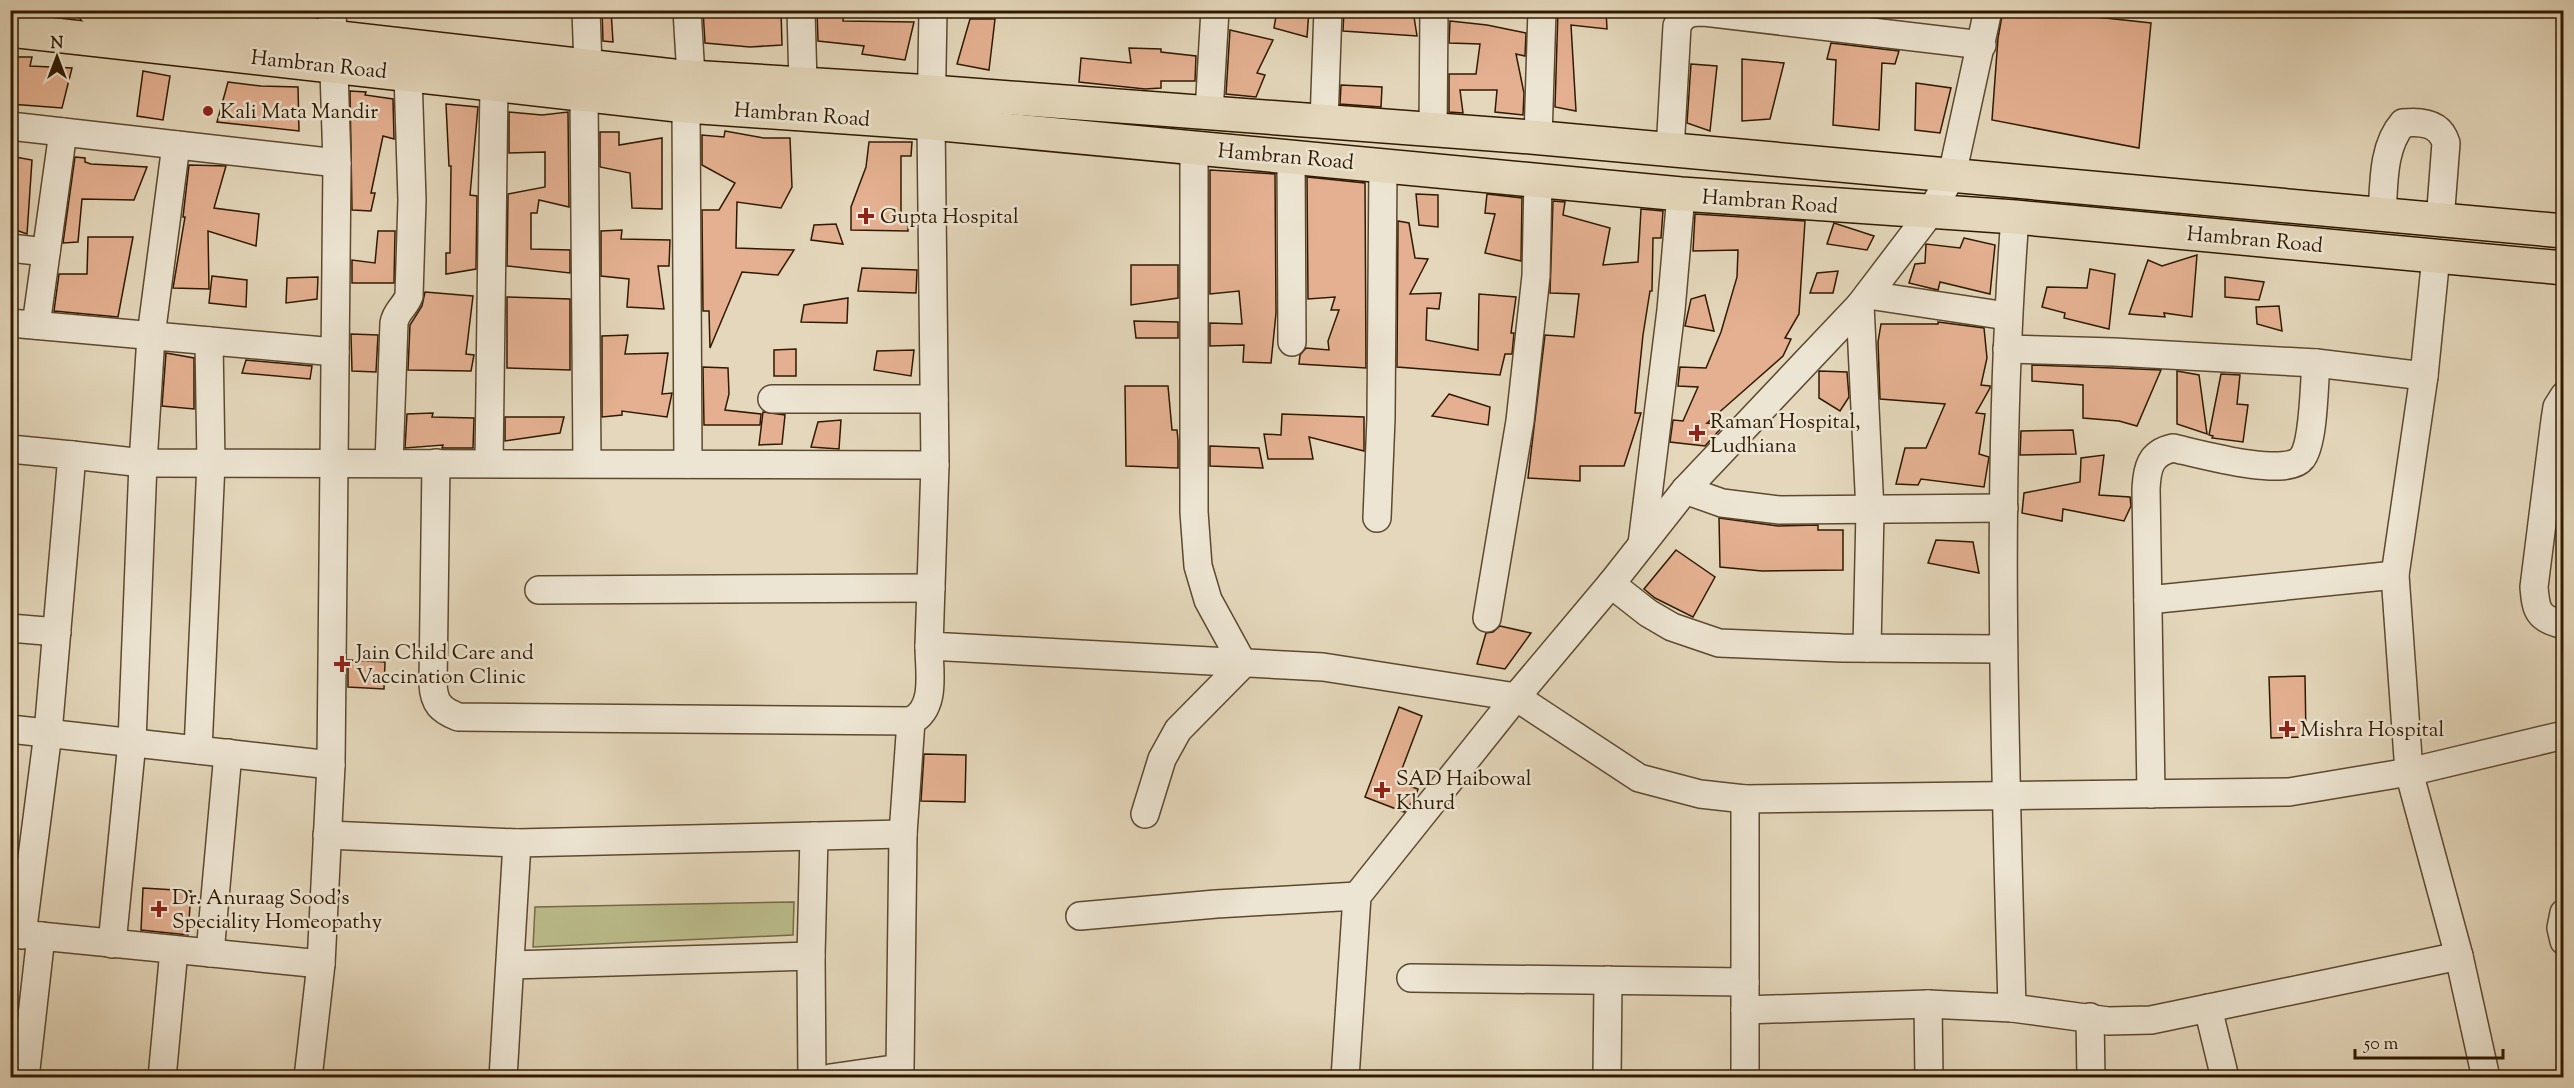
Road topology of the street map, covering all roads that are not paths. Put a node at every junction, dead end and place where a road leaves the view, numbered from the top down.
1 (95, 10) edge
2 (586, 10) edge
3 (687, 10) edge
4 (801, 10) edge
5 (933, 10) edge
6 (1215, 10) edge
7 (1328, 10) edge
8 (1434, 10) edge
9 (1542, 10) edge
10 (1988, 10) edge
11 (10, 30) edge
12 (334, 38) edge
13 (1982, 45) junction
14 (408, 75) junction
15 (586, 81) junction
16 (494, 84) junction
17 (803, 84) junction
18 (688, 92) junction
19 (931, 108) junction
20 (1209, 112) junction
21 (1324, 122) junction
22 (10, 126) edge
23 (1433, 131) junction
24 (63, 132) junction
25 (1538, 138) junction
26 (176, 145) junction
27 (1194, 147) junction
28 (1670, 151) junction
29 (1291, 157) junction
30 (337, 163) junction
31 (1383, 165) junction
32 (1952, 175) junction
33 (1538, 180) junction
34 (1681, 194) junction
35 (1930, 213) junction
36 (2382, 216) junction
37 (2014, 217) junction
38 (2440, 221) junction
39 (2564, 231) edge
40 (10, 248) edge
41 (46, 252) junction
42 (2436, 256) junction
43 (2564, 268) edge
44 (1864, 300) junction
45 (2007, 316) junction
46 (23, 324) edge
47 (151, 336) junction
48 (209, 341) junction
49 (1292, 342) dead end
50 (2007, 349) junction
51 (335, 352) junction
52 (2316, 363) junction
53 (2424, 376) junction
54 (2564, 396) edge
55 (772, 399) dead end
56 (934, 399) junction
57 (10, 449) edge
58 (72, 455) junction
59 (334, 462) junction
60 (143, 463) junction
61 (211, 463) junction
62 (389, 463) junction
63 (436, 463) junction
64 (489, 463) junction
65 (587, 463) junction
66 (688, 464) junction
67 (935, 465) junction
68 (1685, 490) junction
69 (2004, 508) junction
70 (1870, 511) junction
71 (1377, 518) dead end
72 (1642, 544) junction
73 (2395, 575) junction
74 (1611, 584) junction
75 (931, 588) junction
76 (539, 590) dead end
77 (2148, 600) junction
78 (1487, 618) dead end
79 (2564, 625) edge
80 (10, 628) edge
81 (57, 632) junction
82 (929, 646) junction
83 (1867, 648) junction
84 (2004, 649) junction
85 (1243, 664) junction
86 (1516, 697) junction
87 (911, 721) junction
88 (10, 729) edge
89 (48, 733) junction
90 (2564, 735) edge
91 (132, 742) junction
92 (198, 750) junction
93 (228, 753) junction
94 (331, 765) junction
95 (2409, 772) junction
96 (2151, 794) junction
97 (2006, 797) junction
98 (1745, 799) junction
99 (1145, 814) dead end
100 (903, 834) junction
101 (327, 836) junction
102 (814, 836) junction
103 (518, 843) junction
104 (1357, 896) junction
105 (2564, 913) edge
106 (1080, 916) dead end
107 (25, 935) edge
108 (2564, 941) edge
109 (112, 944) junction
110 (174, 950) junction
111 (210, 953) junction
112 (811, 956) junction
113 (2459, 956) junction
114 (321, 964) junction
115 (512, 964) junction
116 (1411, 978) dead end
117 (1608, 980) junction
118 (1745, 982) junction
119 (1928, 1004) junction
120 (2012, 1008) junction
121 (2208, 1008) junction
122 (1745, 1010) junction
123 (2090, 1017) junction
124 (901, 1073) edge
125 (25, 1077) edge
126 (162, 1077) edge
127 (308, 1077) edge
128 (503, 1077) edge
129 (812, 1077) edge
130 (830, 1077) edge
131 (1346, 1077) edge
132 (1607, 1077) edge
133 (1745, 1077) edge
134 (1929, 1077) edge
135 (2091, 1077) edge
136 (2225, 1077) edge
137 (2486, 1077) edge

1 - 12 main road, Hambran Road
2 - 15 street
3 - 18 street
4 - 17 street
5 - 19 street
6 - 20 street
7 - 21 street
8 - 23 street
9 - 25 street
10 - 13 street
11 - 12 main road, Hambran Road
12 - 14 main road, Hambran Road
12 - 15 main road, Hambran Road
12 - 30 street
13 - 28 street
13 - 32 street
14 - 16 main road, Hambran Road
14 - 62 street
15 - 16 main road, Hambran Road
15 - 18 main road, Hambran Road
15 - 65 street
16 - 64 street
17 - 18 main road, Hambran Road
17 - 19 main road, Hambran Road
18 - 19 main road, Hambran Road
18 - 66 street
19 - 20 main road, Hambran Road
19 - 27 main road, Hambran Road
19 - 56 street
20 - 21 main road, Hambran Road
21 - 23 main road, Hambran Road
22 - 24 street
23 - 25 main road, Hambran Road
24 - 26 street
24 - 41 street
25 - 28 main road, Hambran Road
26 - 30 street
26 - 47 street
27 - 29 main road, Hambran Road
27 - 85 street
28 - 32 main road, Hambran Road
29 - 31 main road, Hambran Road
29 - 49 street
30 - 51 street
31 - 33 main road, Hambran Road
31 - 71 street
32 - 35 street
32 - 36 main road, Hambran Road
33 - 34 main road, Hambran Road
33 - 78 street
34 - 35 main road, Hambran Road
34 - 72 street
35 - 37 main road, Hambran Road
35 - 44 street
36 - 38 main road, Hambran Road
36 - 38 street
37 - 42 main road, Hambran Road
37 - 45 street
38 - 39 main road, Hambran Road
40 - 41 street
41 - 46 street
42 - 43 main road, Hambran Road
42 - 53 street
44 - 45 street
44 - 68 street
44 - 70 street
45 - 50 street
46 - 47 street
47 - 48 street
47 - 60 street
48 - 51 street
48 - 61 street
50 - 52 street
50 - 69 street
51 - 59 street
52 - 53 street
52 - 77 street
53 - 73 street
54 - 79 street
55 - 56 street
56 - 67 street
57 - 58 street
58 - 60 street
58 - 81 street
59 - 61 street
59 - 62 street
59 - 94 street
60 - 61 street
60 - 91 street
61 - 92 street
62 - 63 street
63 - 64 street
63 - 87 street
64 - 65 street
65 - 66 street
66 - 67 street
67 - 75 street
68 - 70 street
68 - 72 street
69 - 70 street
69 - 84 street
70 - 83 street
72 - 74 street
73 - 77 street
73 - 95 street
74 - 83 street
74 - 86 street
75 - 76 street
75 - 82 street
77 - 96 street
80 - 81 street
81 - 89 street
82 - 85 street
82 - 87 street
83 - 84 street
84 - 97 street
85 - 86 street
85 - 99 street
86 - 98 street
86 - 104 street
87 - 100 street
88 - 89 street
89 - 91 street
89 - 107 street
90 - 95 street
91 - 92 street
91 - 109 street
92 - 93 street
93 - 94 street
93 - 111 street
94 - 101 street
95 - 96 street
95 - 113 street
96 - 97 street
97 - 98 street
97 - 120 street
98 - 118 street
100 - 102 street
100 - 124 street
101 - 103 street
101 - 114 street
102 - 103 street
102 - 112 street
103 - 115 street
104 - 106 street
104 - 131 street
105 - 108 street
107 - 109 street
107 - 125 street
109 - 110 street
110 - 111 street
110 - 126 street
111 - 114 street
112 - 115 street
112 - 129 street
113 - 121 street
113 - 137 street
114 - 127 street
115 - 128 street
116 - 117 street
117 - 118 street
117 - 132 street
118 - 122 street
119 - 120 street
119 - 122 street
119 - 134 street
120 - 123 street
121 - 123 street
121 - 136 street
122 - 133 street
123 - 135 street
124 - 130 street

